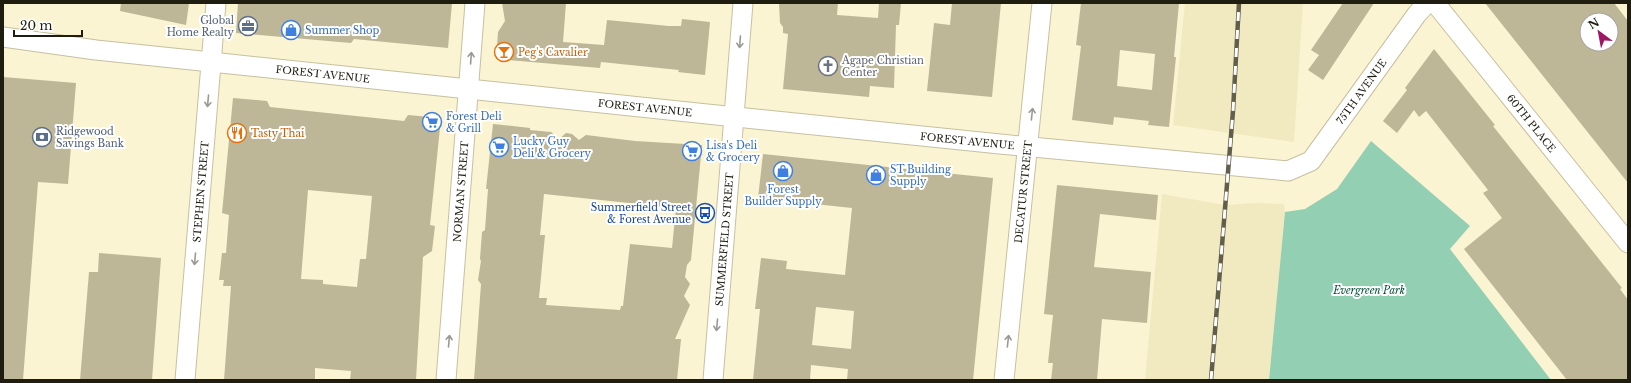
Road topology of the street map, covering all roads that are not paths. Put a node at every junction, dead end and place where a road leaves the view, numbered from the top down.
1 (216, 3) edge
2 (475, 3) edge
3 (743, 3) edge
4 (1042, 3) edge
5 (1427, 3) edge
6 (1434, 3) edge
7 (3, 37) edge
8 (211, 62) junction
9 (469, 89) junction
10 (734, 117) junction
11 (1028, 147) junction
12 (1288, 171) joint
13 (1628, 243) edge
14 (185, 380) edge
15 (446, 380) edge
16 (713, 380) edge
17 (1004, 380) edge

1 - 8 street, STEPHEN STREET
9 -> 2 street, NORMAN STREET
3 -> 10 street, SUMMERFIELD STREET
11 -> 4 street, DECATUR STREET
5 - 12 street, 75TH AVENUE
6 - 13 street, 60TH PLACE
7 - 8 street, FOREST AVENUE
8 - 9 street, FOREST AVENUE
8 -> 14 street, STEPHEN STREET
9 - 10 street, FOREST AVENUE
15 -> 9 street, NORMAN STREET
10 - 11 street, FOREST AVENUE
10 -> 16 street, SUMMERFIELD STREET
11 - 12 street, FOREST AVENUE
17 -> 11 street, DECATUR STREET

